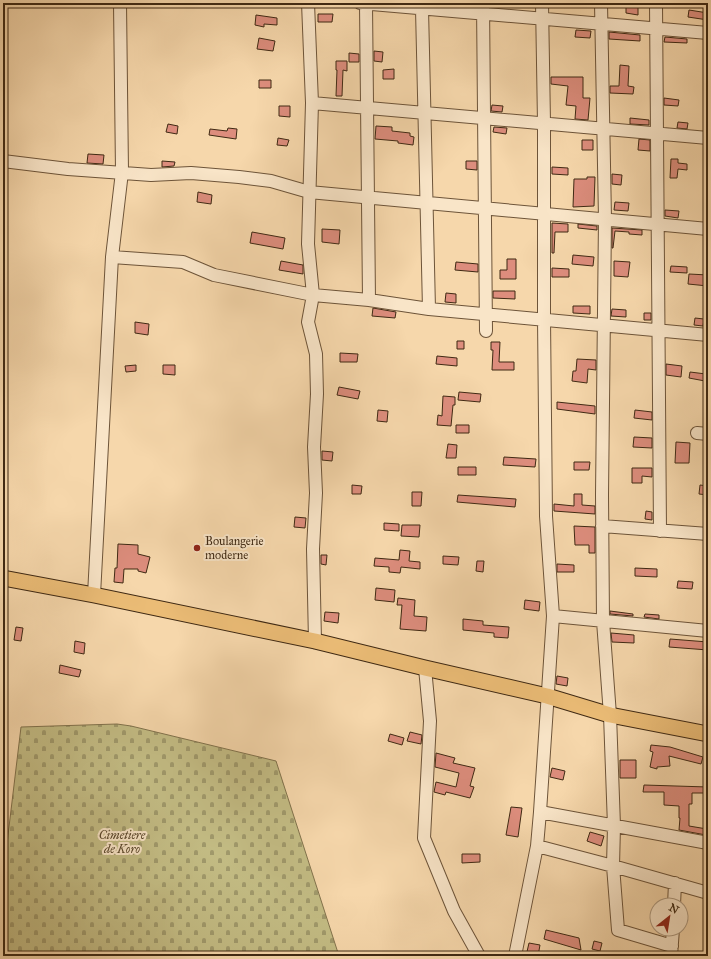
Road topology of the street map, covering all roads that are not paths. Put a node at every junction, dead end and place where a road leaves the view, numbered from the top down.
1 (120, 3) edge
2 (308, 3) edge
3 (542, 3) edge
4 (601, 3) edge
5 (656, 3) edge
6 (363, 4) edge
7 (422, 9) junction
8 (483, 9) edge
9 (542, 20) junction
10 (602, 24) junction
11 (656, 29) junction
12 (708, 33) edge
13 (312, 103) junction
14 (367, 108) junction
15 (424, 113) junction
16 (485, 118) junction
17 (544, 124) junction
18 (604, 129) junction
19 (657, 133) junction
20 (708, 138) edge
21 (3, 161) edge
22 (122, 172) junction
23 (309, 192) junction
24 (368, 197) junction
25 (427, 203) junction
26 (485, 208) junction
27 (544, 214) junction
28 (605, 220) junction
29 (657, 224) junction
30 (708, 229) edge
31 (112, 257) junction
32 (313, 295) junction
33 (369, 300) junction
34 (429, 309) junction
35 (486, 314) junction
36 (544, 319) junction
37 (604, 326) junction
38 (486, 330) dead end
39 (658, 330) junction
40 (708, 335) edge
41 (602, 526) junction
42 (660, 531) junction
43 (708, 534) edge
44 (3, 578) edge
45 (94, 595) junction
46 (553, 616) junction
47 (603, 621) junction
48 (708, 631) edge
49 (315, 640) junction
50 (426, 668) junction
51 (547, 696) junction
52 (610, 714) junction
53 (708, 734) edge
54 (540, 812) junction
55 (614, 826) junction
56 (708, 843) edge
57 (537, 846) junction
58 (613, 866) junction
59 (674, 883) junction
60 (708, 893) edge
61 (674, 897) edge
62 (673, 937) edge
63 (672, 951) edge
64 (479, 956) edge
65 (515, 956) edge

1 - 22 street
2 - 13 street
3 - 9 street
4 - 10 street
5 - 11 street
6 - 7 street
6 - 14 street
7 - 8 street
7 - 15 street
8 - 9 street
8 - 16 street
9 - 10 street
9 - 17 street
10 - 11 street
10 - 18 street
11 - 12 street
11 - 19 street
13 - 14 street
13 - 23 street
14 - 15 street
14 - 24 street
15 - 16 street
15 - 25 street
16 - 17 street
16 - 26 street
17 - 18 street
17 - 27 street
18 - 19 street
18 - 28 street
19 - 20 street
19 - 29 street
21 - 22 street
22 - 23 street
22 - 31 street
23 - 24 street
23 - 32 street
24 - 25 street
24 - 33 street
25 - 26 street
25 - 34 street
26 - 27 street
26 - 35 street
27 - 28 street
27 - 36 street
28 - 29 street
28 - 37 street
29 - 30 street
29 - 39 street
31 - 32 street
31 - 45 street
32 - 33 street
32 - 49 street
33 - 34 street
34 - 35 street
35 - 36 street
35 - 38 street
36 - 37 street
36 - 46 street
37 - 39 street
37 - 41 street
39 - 40 street
39 - 42 street
41 - 42 street
41 - 47 street
42 - 43 street
44 - 45 main road
45 - 49 main road
46 - 47 street
46 - 51 street
47 - 48 street
47 - 52 street
49 - 50 main road
50 - 51 main road
50 - 64 street
51 - 52 main road
51 - 54 street
52 - 53 main road
52 - 55 street
54 - 55 street
54 - 57 street
55 - 56 street
55 - 58 street
57 - 58 street
57 - 65 street
58 - 59 street
58 - 63 street
59 - 60 street
59 - 61 street
62 - 63 street

